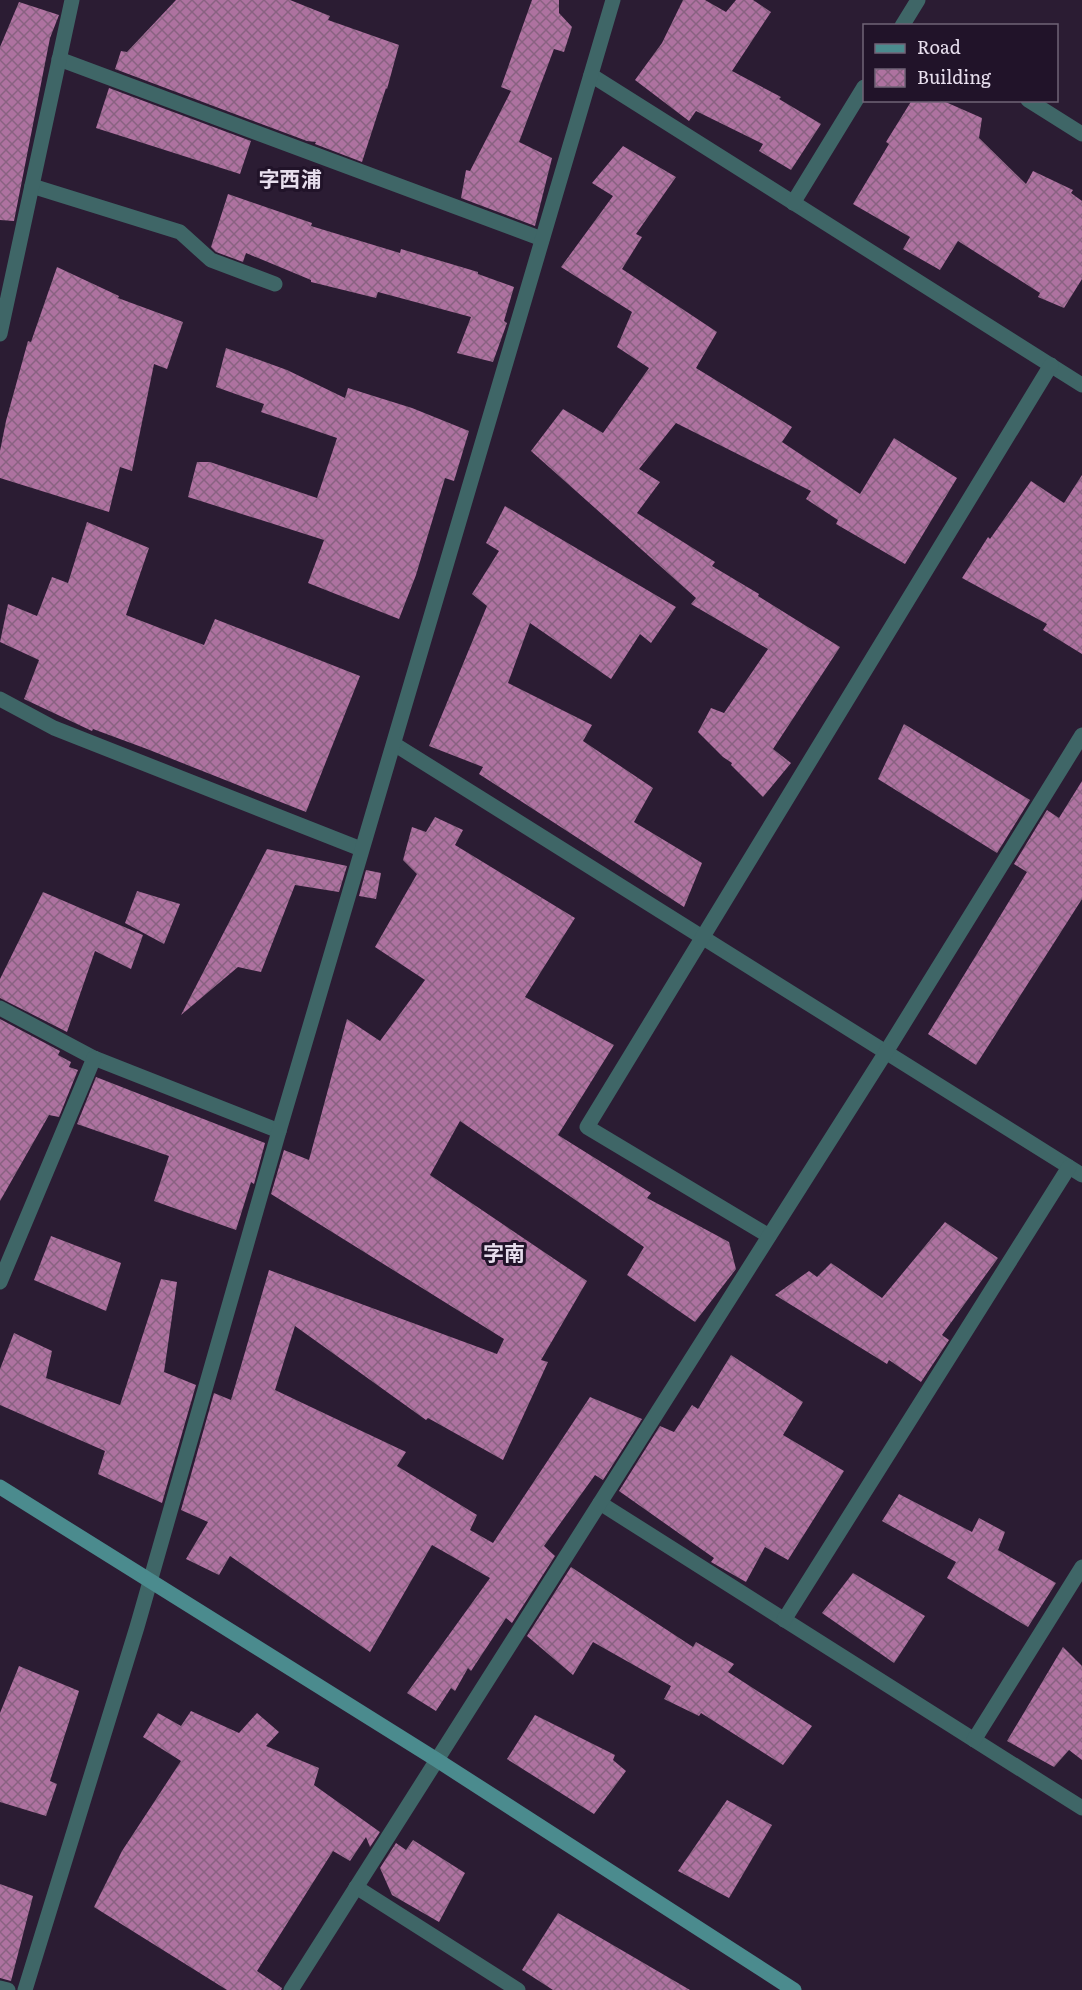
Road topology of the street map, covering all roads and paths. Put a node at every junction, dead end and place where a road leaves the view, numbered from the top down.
1 (72, 0) edge
2 (613, 0) edge
3 (918, 0) edge
4 (906, 24) edge
5 (59, 58) junction
6 (591, 75) junction
7 (863, 89) edge
8 (1031, 102) edge
9 (1082, 134) edge
10 (32, 186) junction
11 (793, 202) junction
12 (542, 239) junction
13 (275, 285) dead end
14 (0, 334) edge
15 (1051, 365) junction
16 (1082, 385) edge
17 (0, 699) edge
18 (1082, 735) edge
19 (394, 744) junction
20 (362, 849) junction
21 (702, 938) junction
22 (0, 1008) edge
23 (885, 1052) junction
24 (94, 1058) junction
25 (279, 1131) junction
26 (1069, 1167) junction
27 (1082, 1175) edge
28 (769, 1236) junction
29 (0, 1282) edge
30 (0, 1487) edge
31 (600, 1503) junction
32 (1082, 1567) edge
33 (150, 1582) junction
34 (784, 1620) junction
35 (974, 1740) junction
36 (437, 1760) junction
37 (1082, 1808) edge
38 (356, 1887) junction
39 (0, 1988) edge
40 (8, 1990) edge
41 (26, 1990) edge
42 (291, 1990) edge
43 (518, 1990) edge
44 (794, 1990) edge

1 - 5 street
2 - 6 street
3 - 4 street
5 - 10 street
5 - 12 street
6 - 11 street
6 - 12 street
7 - 11 street
8 - 9 street
10 - 13 street
10 - 14 street
11 - 15 street
12 - 19 street
15 - 16 street
15 - 21 street
17 - 20 street
18 - 23 street
19 - 20 street
19 - 21 street
20 - 25 street
21 - 23 street
21 - 28 street
22 - 24 street
23 - 26 street
23 - 28 street
24 - 25 street
24 - 29 street
25 - 33 street
26 - 27 street
26 - 34 street
28 - 31 street
30 - 33 street
31 - 34 street
31 - 36 street
32 - 35 street
33 - 36 street
33 - 41 street
34 - 35 street
35 - 37 street
36 - 38 street
36 - 44 street
38 - 42 street
38 - 43 street
39 - 40 street

